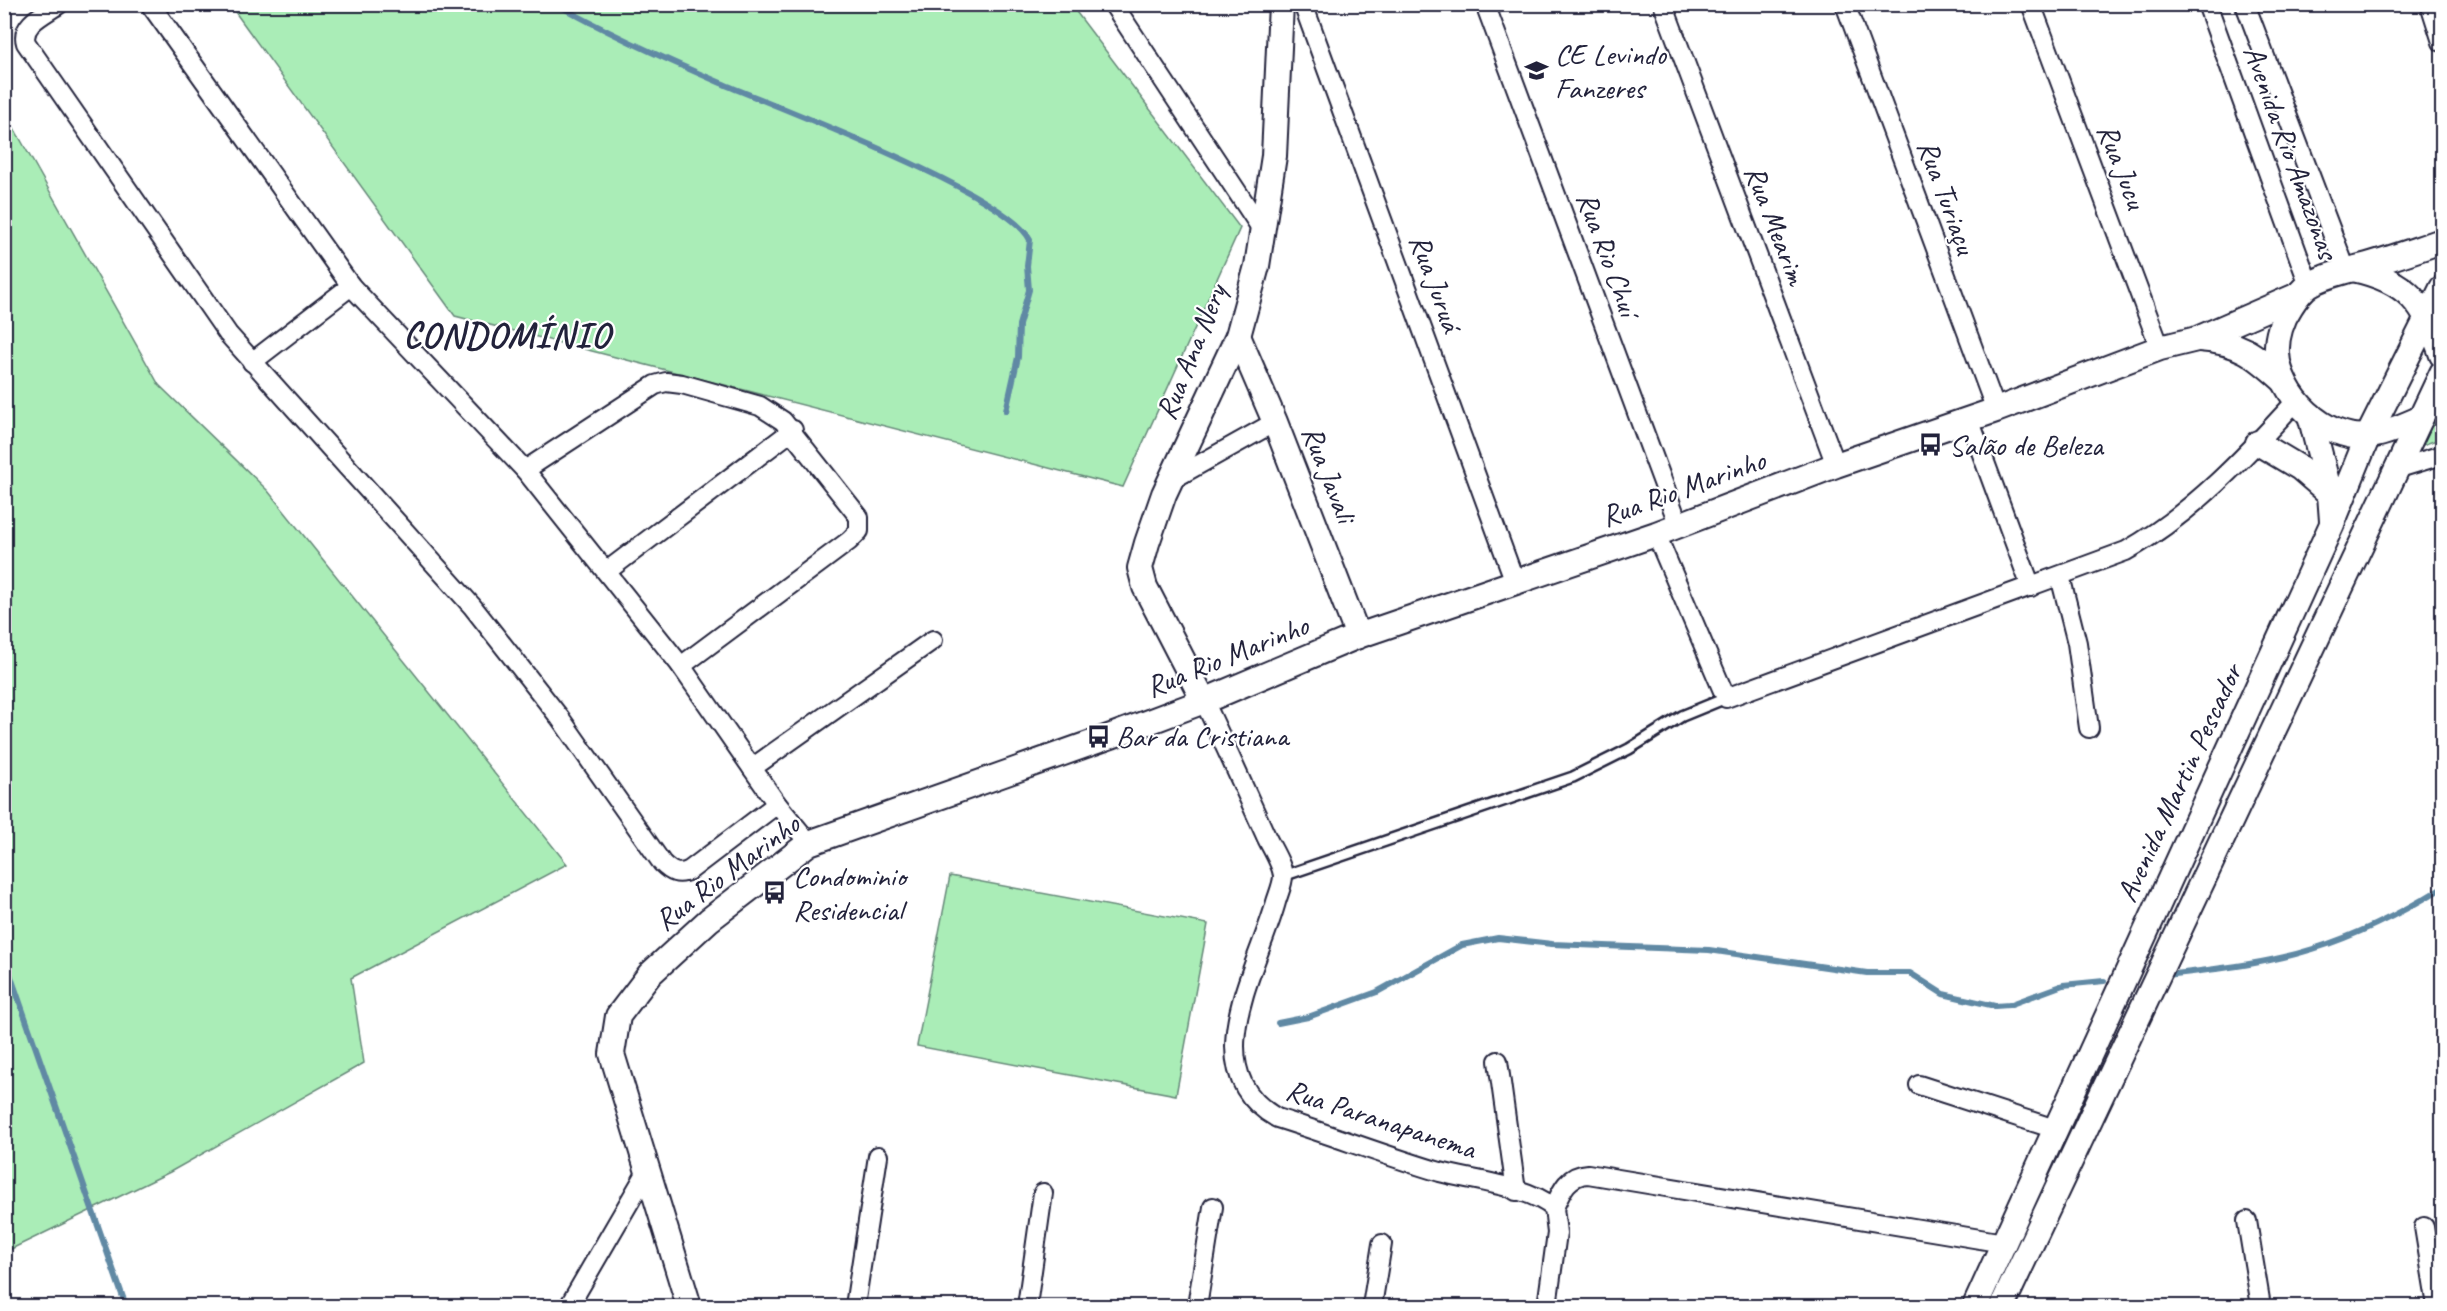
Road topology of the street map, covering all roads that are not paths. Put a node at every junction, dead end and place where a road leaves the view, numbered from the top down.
1 (58, 4) edge
2 (150, 4) edge
3 (1281, 4) edge
4 (1304, 4) edge
5 (1485, 4) edge
6 (1663, 4) edge
7 (1845, 4) edge
8 (2031, 4) edge
9 (2207, 4) edge
10 (2245, 4) edge
11 (2430, 4) edge
12 (1114, 5) edge
13 (2442, 42) edge
14 (1263, 231) junction
15 (2442, 241) edge
16 (2350, 270) junction
17 (351, 286) junction
18 (2442, 288) edge
19 (2303, 290) junction
20 (2427, 316) junction
21 (1238, 336) junction
22 (2197, 339) junction
23 (2160, 348) junction
24 (2442, 355) edge
25 (252, 362) junction
26 (2442, 373) edge
27 (2297, 398) junction
28 (1996, 410) junction
29 (2421, 418) junction
30 (1969, 419) junction
31 (1275, 422) junction
32 (793, 430) junction
33 (2368, 436) junction
34 (2258, 443) junction
35 (2442, 455) edge
36 (1836, 465) junction
37 (525, 470) junction
38 (2396, 470) junction
39 (1173, 479) junction
40 (2330, 494) junction
41 (1678, 523) junction
42 (2332, 524) junction
43 (1656, 534) junction
44 (607, 571) junction
45 (2060, 576) junction
46 (1515, 582) junction
47 (2031, 587) junction
48 (1358, 636) junction
49 (933, 640) dead end
50 (681, 666) junction
51 (1726, 698) junction
52 (1204, 700) junction
53 (2089, 728) dead end
54 (752, 768) junction
55 (777, 804) junction
56 (809, 843) junction
57 (1283, 876) junction
58 (1498, 1061) dead end
59 (1919, 1085) dead end
60 (2055, 1129) junction
61 (878, 1156) dead end
62 (648, 1170) junction
63 (1516, 1191) junction
64 (1043, 1193) dead end
65 (1212, 1207) dead end
66 (1554, 1209) junction
67 (2247, 1221) dead end
68 (2424, 1227) dead end
69 (2004, 1243) junction
70 (1382, 1244) dead end
71 (569, 1306) edge
72 (689, 1306) edge
73 (855, 1306) edge
74 (1027, 1306) edge
75 (1197, 1306) edge
76 (1372, 1306) edge
77 (1547, 1306) edge
78 (1975, 1306) edge
79 (2002, 1306) edge
80 (2261, 1306) edge
81 (2437, 1306) edge

1 - 25 street
2 - 17 street
3 - 14 street, Rua Ana Nery
4 - 46 street, Rua Juruá
5 - 41 street, Rua Rio Chuí
6 - 36 street, Rua Mearim
7 - 28 street, Rua Turiaçu
8 - 23 street, Rua Jucu
9 - 19 street, Avenida Rio Amazonas
10 - 16 street, Avenida Rio Amazonas
11 - 13 street
12 - 14 street
14 - 21 street, Rua Ana Nery
15 - 16 street
16 - 19 street
16 - 20 street
17 - 25 street
17 - 37 street
18 - 20 street, Avenida Martin Pescador
19 - 22 street, Rua Rio Marinho
19 - 27 street
20 - 24 street
20 - 33 street, Avenida Martin Pescador
21 - 31 street, Rua Javali
21 - 39 street, Rua Ana Nery
22 - 23 street, Rua Rio Marinho
22 - 27 street, Rua Rio Marinho
23 - 28 street, Rua Rio Marinho
25 - 55 street
26 - 29 street, Avenida Martin Pescador
27 - 33 street
27 - 34 street
27 - 40 street
28 - 30 street, Rua Rio Marinho
29 - 33 street
29 - 38 street, Avenida Martin Pescador
30 - 36 street, Rua Rio Marinho
30 - 47 street
31 - 39 street
31 - 48 street, Rua Javali
32 - 37 street
32 - 44 street
32 - 50 street
33 - 42 street, Avenida Martin Pescador
34 - 40 street
34 - 45 street
35 - 38 street
36 - 41 street, Rua Rio Marinho
37 - 44 street
38 - 79 street, Avenida Martin Pescador
39 - 52 street, Rua Ana Nery
40 - 42 street
41 - 43 street, Rua Rio Marinho
42 - 60 street, Avenida Martin Pescador
43 - 46 street, Rua Rio Marinho
43 - 51 street
44 - 50 street
45 - 47 street
45 - 53 street
46 - 48 street, Rua Rio Marinho
47 - 51 street
48 - 52 street, Rua Rio Marinho
49 - 54 street
50 - 54 street
51 - 57 lane
52 - 56 street, Rua Rio Marinho
52 - 57 street
54 - 55 street
55 - 56 street
56 - 62 street, Rua Rio Marinho
57 - 63 street, Rua Paranapanema
58 - 63 street
59 - 60 street
60 - 69 street, Avenida Martin Pescador
61 - 73 street
62 - 71 street
62 - 72 street, Rua Rio Marinho
63 - 66 street, Rua Paranapanema
64 - 74 street
65 - 75 street
66 - 69 street
66 - 77 street
67 - 80 street
68 - 81 street
69 - 78 street, Avenida Martin Pescador
70 - 76 street

